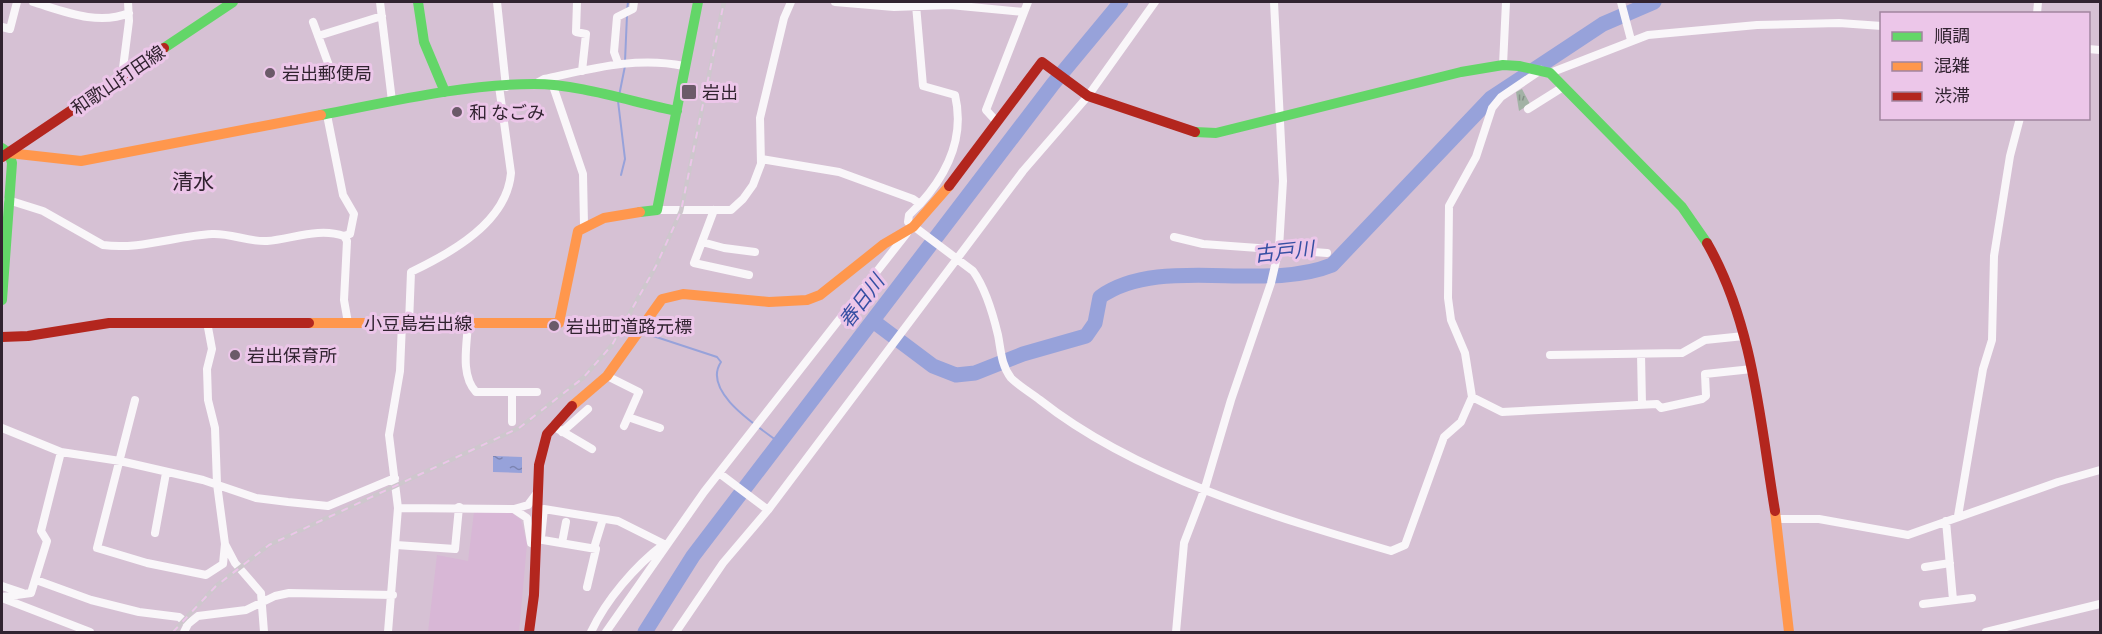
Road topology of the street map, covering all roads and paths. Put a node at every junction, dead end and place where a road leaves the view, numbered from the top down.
1 (17, 2) edge
2 (33, 2) edge
3 (128, 2) edge
4 (233, 2) edge
5 (380, 2) edge
6 (418, 2) edge
7 (497, 2) edge
8 (577, 2) edge
9 (634, 2) edge
10 (698, 2) edge
11 (791, 2) edge
12 (836, 2) edge
13 (1028, 2) edge
14 (1155, 2) edge
15 (1274, 2) edge
16 (1506, 2) edge
17 (1621, 2) edge
18 (931, 3) edge
19 (894, 4) edge
20 (916, 5) junction
21 (1024, 12) junction
22 (129, 13) junction
23 (382, 16) junction
24 (313, 22) dead end
25 (1880, 26) edge
26 (2, 27) edge
27 (318, 36) junction
28 (1630, 40) junction
29 (618, 63) junction
30 (1503, 65) junction
31 (684, 66) junction
32 (331, 70) dead end
33 (582, 71) junction
34 (1546, 71) junction
35 (122, 78) junction
36 (535, 84) junction
37 (553, 86) junction
38 (503, 87) junction
39 (1563, 87) junction
40 (445, 92) junction
41 (1083, 93) junction
42 (392, 100) junction
43 (1528, 109) dead end
44 (677, 111) junction
45 (327, 115) junction
46 (1280, 117) junction
47 (2019, 120) edge
48 (997, 122) junction
49 (4, 152) edge
50 (761, 159) junction
51 (8, 200) junction
52 (920, 204) junction
53 (657, 210) junction
54 (714, 210) junction
55 (584, 225) junction
56 (913, 230) junction
57 (344, 236) junction
58 (1174, 237) dead end
59 (702, 242) junction
60 (1279, 248) junction
61 (755, 252) dead end
62 (1327, 253) dead end
63 (954, 257) junction
64 (749, 274) dead end
65 (2, 300) edge
66 (207, 322) junction
67 (348, 323) junction
68 (405, 323) junction
69 (468, 324) junction
70 (1744, 336) junction
71 (2, 337) edge
72 (1641, 354) junction
73 (1550, 355) dead end
74 (1752, 369) junction
75 (607, 376) junction
76 (512, 392) junction
77 (537, 392) dead end
78 (1472, 398) junction
79 (135, 400) dead end
80 (1642, 405) junction
81 (588, 409) dead end
82 (628, 417) junction
83 (512, 422) dead end
84 (624, 426) dead end
85 (2, 428) edge
86 (660, 428) dead end
87 (557, 429) junction
88 (592, 449) dead end
89 (61, 452) junction
90 (120, 461) junction
91 (2100, 470) edge
92 (166, 473) junction
93 (718, 473) junction
94 (395, 478) junction
95 (217, 484) junction
96 (1205, 488) junction
97 (537, 493) junction
98 (459, 507) junction
99 (398, 508) junction
100 (514, 509) junction
101 (768, 510) junction
102 (1958, 516) junction
103 (1776, 519) junction
104 (1946, 521) junction
105 (566, 522) dead end
106 (602, 522) dead end
107 (155, 533) dead end
108 (538, 541) junction
109 (562, 543) junction
110 (225, 544) junction
111 (396, 544) junction
112 (665, 544) junction
113 (594, 548) junction
114 (1950, 563) junction
115 (1925, 567) dead end
116 (36, 580) junction
117 (2, 586) edge
118 (587, 587) dead end
119 (27, 594) junction
120 (393, 595) junction
121 (2, 598) edge
122 (1972, 598) dead end
123 (1953, 600) junction
124 (262, 603) junction
125 (1923, 604) dead end
126 (2100, 604) edge
127 (188, 624) junction
128 (90, 633) edge
129 (184, 633) edge
130 (264, 633) edge
131 (388, 633) edge
132 (529, 633) edge
133 (591, 633) edge
134 (606, 633) edge
135 (676, 633) edge
136 (1176, 633) edge
137 (1789, 633) edge
138 (1986, 633) edge

1 - 26 street
2 - 22 street
3 - 22 street
4 - 35 street, 和歌山打田線
5 - 23 street
6 - 40 street
7 - 38 street
8 - 33 street
9 - 29 street
10 - 31 street
11 - 50 street
12 - 19 street
13 - 21 street
14 - 41 street
15 - 46 street
16 - 30 street
17 - 28 street
18 - 20 street
18 - 21 street
19 - 20 street
20 - 52 street
21 - 48 street
22 - 35 street
23 - 27 street
23 - 42 street
24 - 27 street
25 - 28 street
27 - 32 street
28 - 34 street
29 - 31 street
29 - 33 street
30 - 34 street
30 - 46 street
31 - 44 street
33 - 36 street
34 - 39 street
34 - 78 street
35 - 49 street, 和歌山打田線
36 - 37 street
36 - 38 street
37 - 44 street
37 - 55 street
38 - 40 street
38 - 68 street
39 - 43 street
39 - 70 street
40 - 42 street
41 - 46 street
41 - 48 street
41 - 63 street
42 - 45 street
44 - 53 street
45 - 49 street
45 - 57 street
46 - 60 street
47 - 102 street
48 - 56 street
49 - 51 street
50 - 52 street
50 - 54 street
51 - 57 street
51 - 65 street
52 - 56 street
53 - 54 street
53 - 55 street
54 - 59 street
55 - 69 street, 小豆島岩出線
56 - 63 street
56 - 75 street
56 - 93 street
57 - 67 street
58 - 60 street
59 - 61 street
59 - 64 street
60 - 62 street
60 - 96 street
63 - 96 street
63 - 101 street
66 - 67 street, 小豆島岩出線
66 - 71 street, 小豆島岩出線
66 - 95 street
67 - 68 street, 小豆島岩出線
68 - 69 street, 小豆島岩出線
68 - 94 street
69 - 76 street
70 - 72 street
70 - 74 street
72 - 73 street
72 - 80 street
74 - 80 street
74 - 103 street
75 - 82 street
75 - 87 street
76 - 77 street
76 - 83 street
78 - 80 street
78 - 96 street
79 - 90 street
81 - 87 street
82 - 84 street
82 - 86 street
85 - 89 street
87 - 88 street
87 - 97 street
89 - 90 street
89 - 116 street
90 - 92 street
90 - 110 street
91 - 102 street
92 - 95 street
92 - 107 street
93 - 101 street
93 - 112 street
94 - 95 street
94 - 99 street
95 - 110 street
96 - 136 street
97 - 100 street
97 - 108 street
98 - 99 street
98 - 100 street
98 - 111 street
99 - 111 street
100 - 108 street
101 - 135 street
102 - 104 street
103 - 104 street
103 - 137 street
104 - 114 street
105 - 109 street
106 - 113 street
108 - 109 street
108 - 112 street
108 - 132 street
109 - 113 street
110 - 124 street
111 - 120 street
112 - 133 street
112 - 134 street
113 - 118 street
114 - 115 street
114 - 123 street
116 - 119 street
116 - 127 street
117 - 119 street
119 - 121 street
120 - 124 street
120 - 131 street
121 - 128 street
122 - 123 street
123 - 125 street
124 - 127 street
124 - 130 street
126 - 138 street
127 - 129 street

